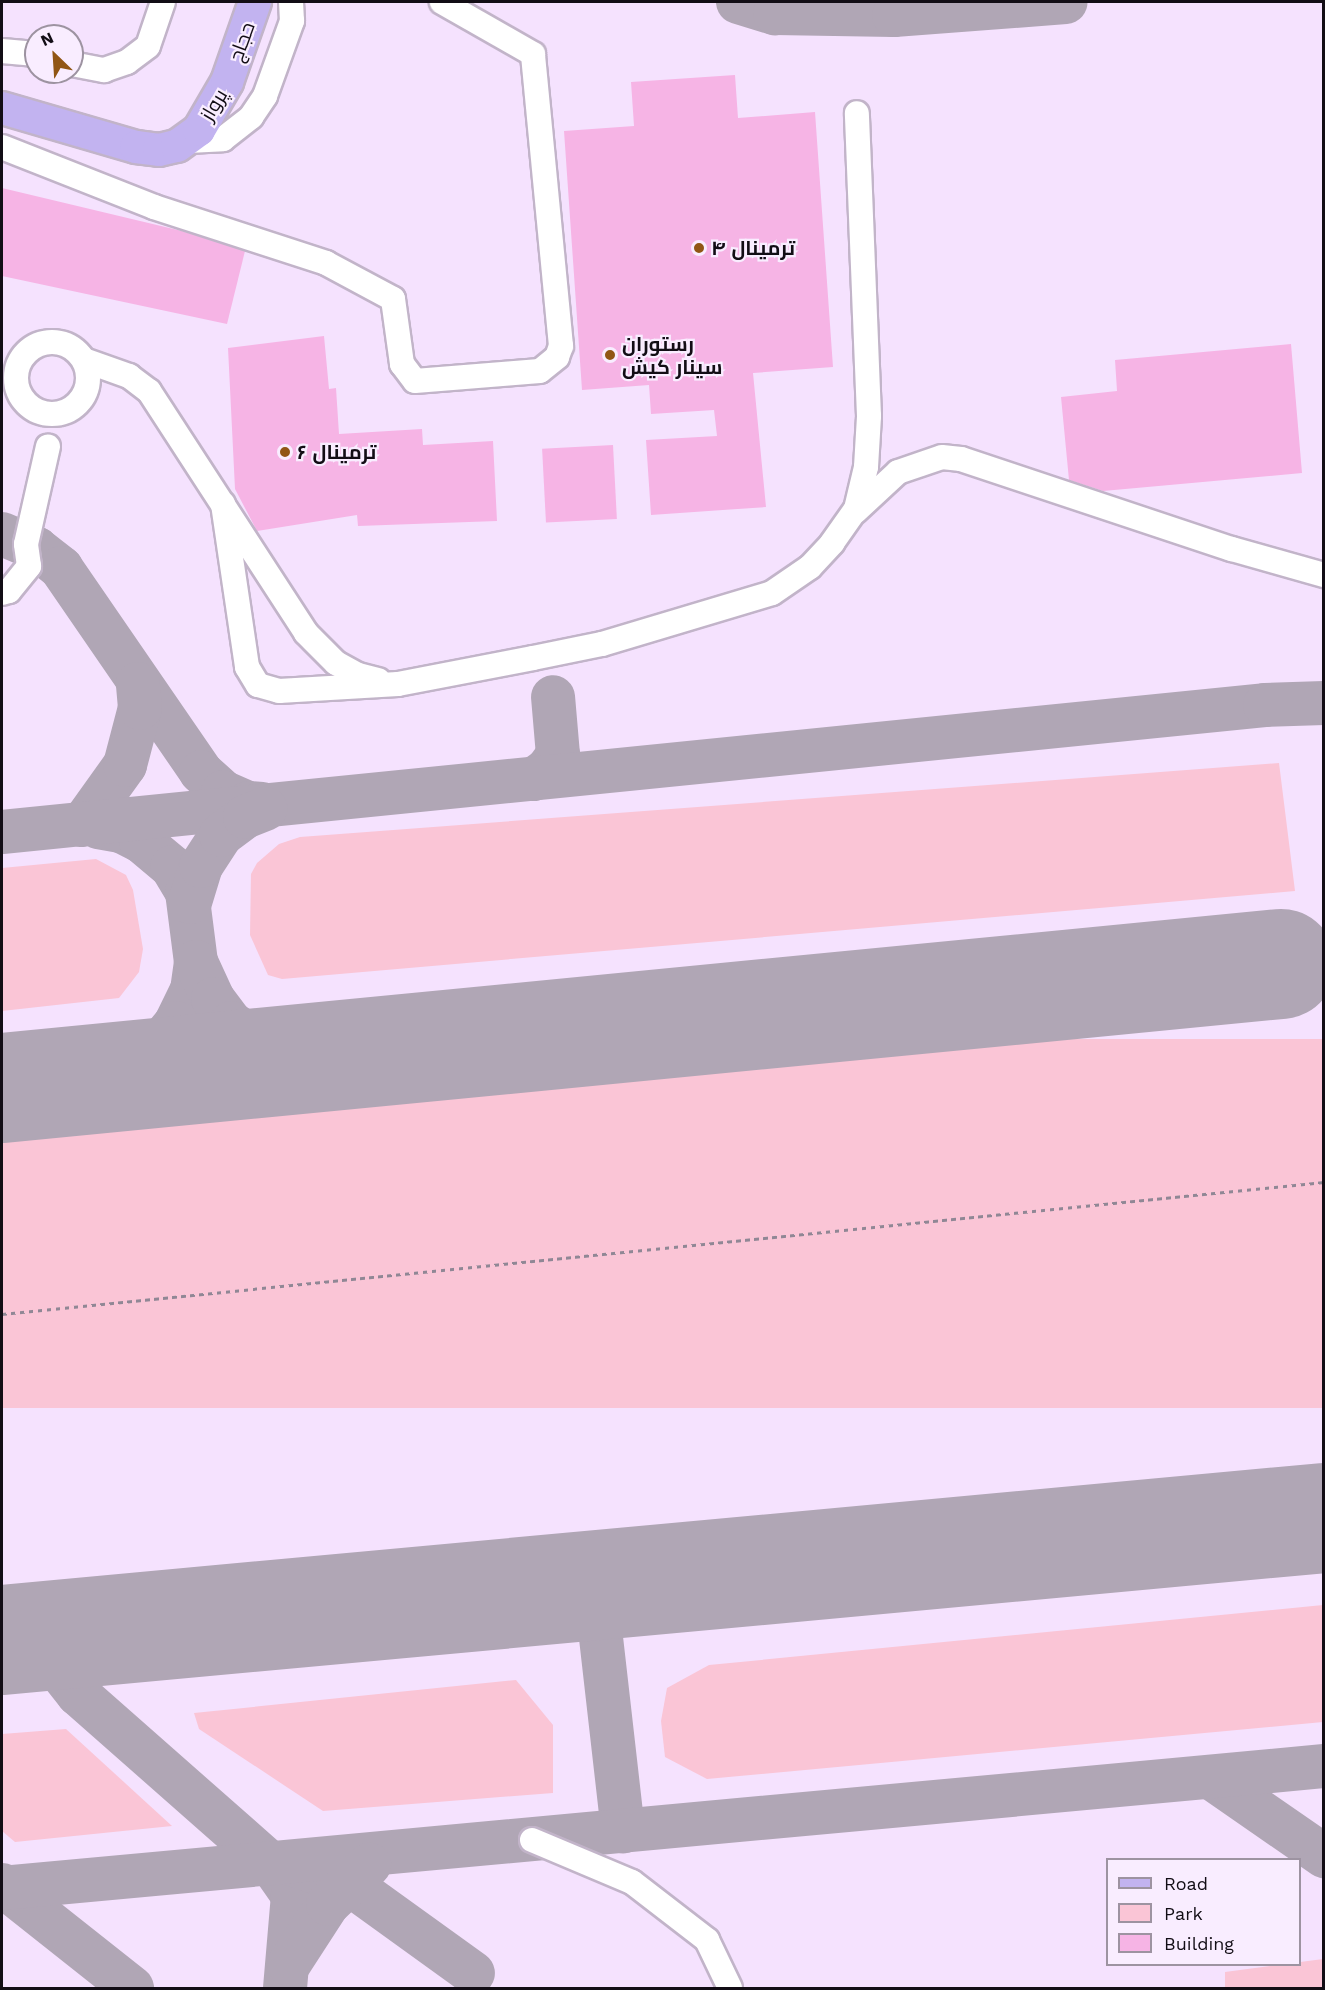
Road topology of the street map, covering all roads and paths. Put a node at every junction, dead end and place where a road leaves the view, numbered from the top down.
1 (163, 2) edge
2 (255, 2) edge
3 (291, 2) edge
4 (442, 2) edge
5 (2, 51) edge
6 (24, 53) edge
7 (84, 66) edge
8 (227, 82) junction
9 (2, 90) edge
10 (2, 108) edge
11 (857, 113) dead end
12 (188, 141) junction
13 (2, 147) edge
14 (84, 360) dead end
15 (48, 447) dead end
16 (223, 504) junction
17 (851, 516) junction
18 (1323, 575) edge
19 (2, 593) edge
20 (398, 684) junction
21 (1323, 1182) edge
22 (2, 1314) edge
23 (532, 1840) dead end
24 (730, 1989) edge

1 - 7 lane
2 - 8 main road, حجاج
3 - 12 lane
4 - 13 lane
5 - 6 lane
8 - 9 main road, پرواز
8 - 12 main road, پرواز
10 - 12 main road, پرواز
11 - 17 lane
14 - 16 lane
15 - 19 lane
16 - 20 lane
16 - 20 lane
17 - 18 lane
17 - 20 lane
21 - 22 path
23 - 24 lane

